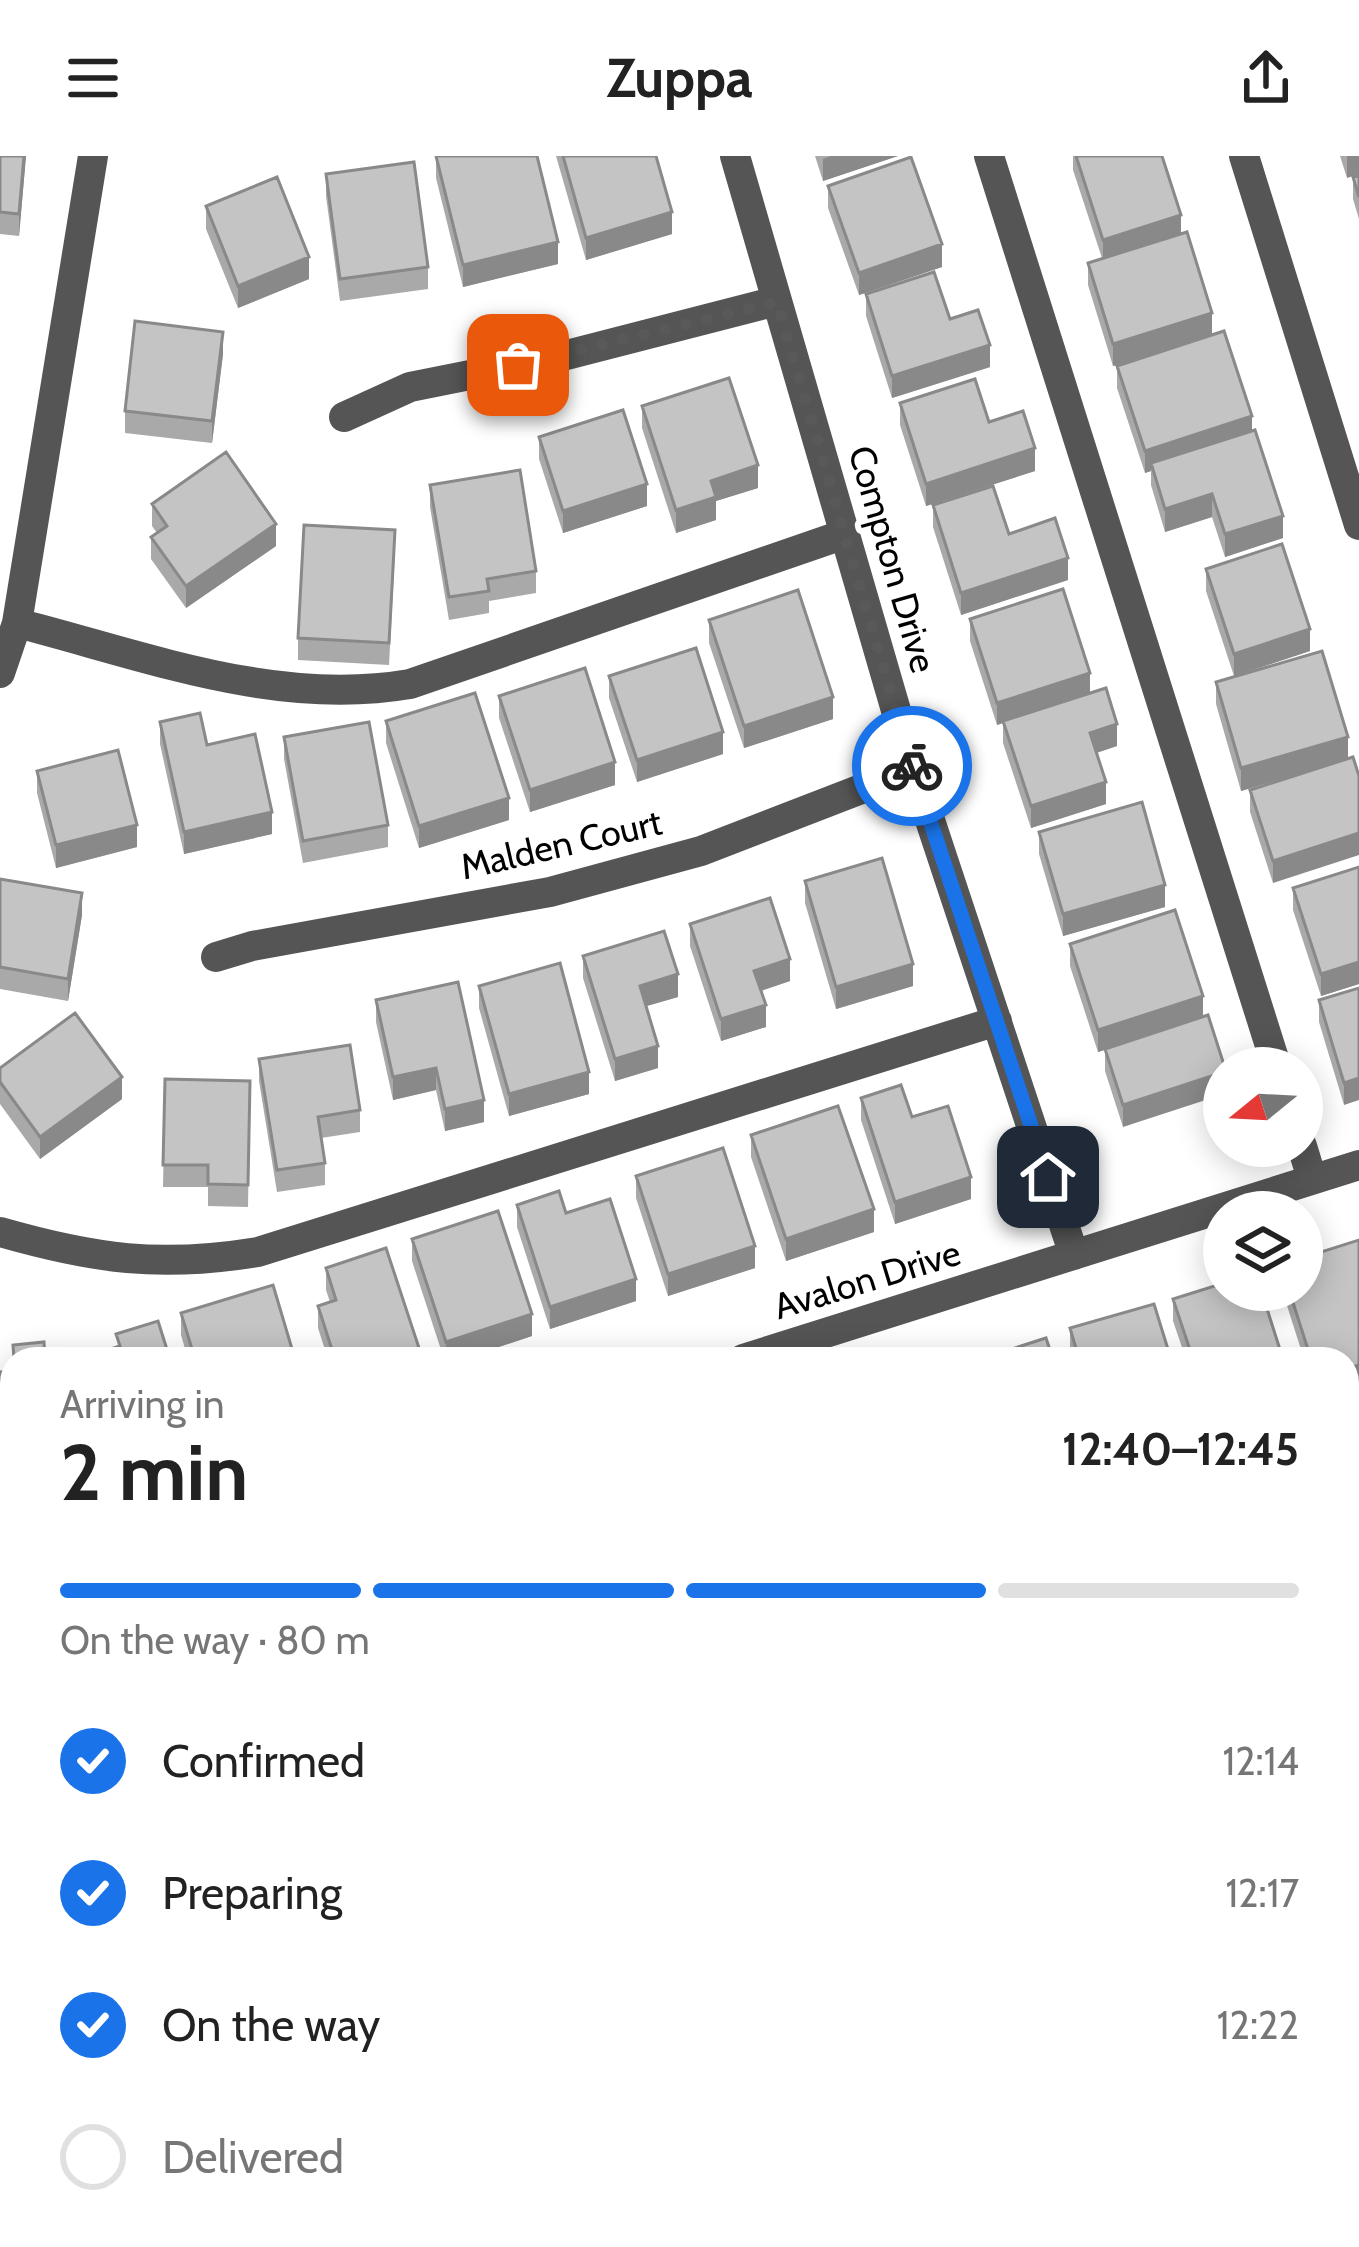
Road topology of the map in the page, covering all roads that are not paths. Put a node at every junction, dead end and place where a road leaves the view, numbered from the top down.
1 (93, 156) edge
2 (735, 156) edge
3 (989, 156) edge
4 (1244, 156) edge
5 (777, 302) junction
6 (344, 416) dead end
7 (1359, 525) edge
8 (845, 534) junction
9 (16, 623) junction
10 (0, 673) edge
11 (913, 769) junction
12 (216, 958) dead end
13 (997, 1021) junction
14 (1270, 1047) edge
15 (1359, 1165) edge
16 (1308, 1167) edge
17 (1312, 1179) junction
18 (0, 1232) edge
19 (1074, 1255) junction
20 (781, 1347) edge

1 - 9 street
2 - 5 street, Compton Drive
3 - 14 street
4 - 7 street
5 - 6 street
5 - 8 street, Compton Drive
8 - 9 street
8 - 11 street, Compton Drive
9 - 10 street
11 - 12 street, Malden Court
11 - 13 street, Compton Drive
13 - 18 street
13 - 19 street, Compton Drive
15 - 17 street, Avalon Drive
16 - 17 street
17 - 19 street, Avalon Drive
19 - 20 street, Avalon Drive

